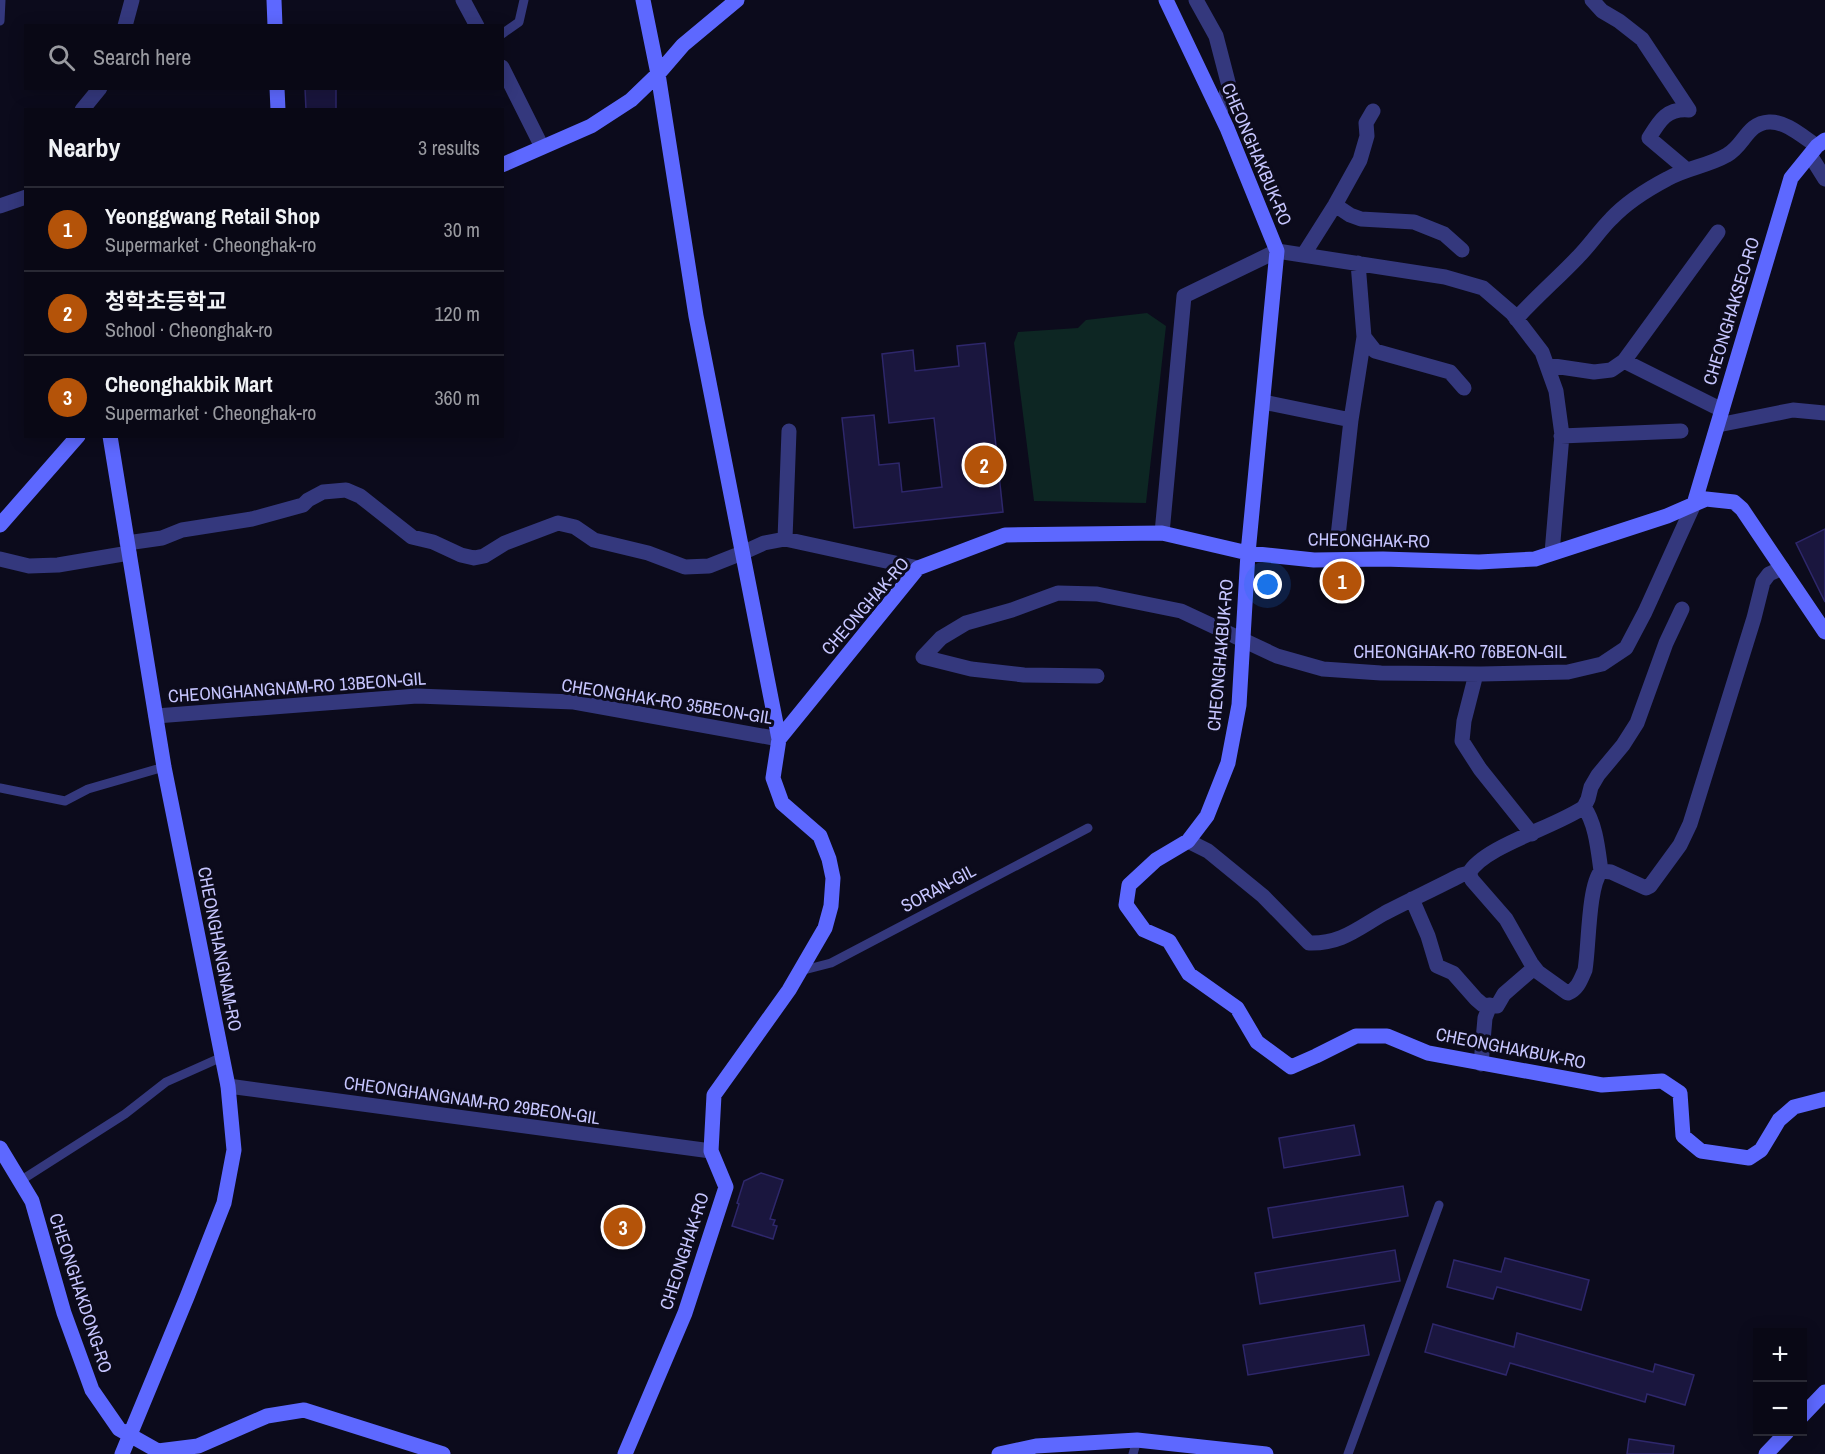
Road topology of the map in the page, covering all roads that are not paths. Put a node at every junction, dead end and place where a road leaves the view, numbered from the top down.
1 (1, 0) edge
2 (132, 0) edge
3 (274, 0) edge
4 (462, 0) edge
5 (524, 0) edge
6 (643, 0) edge
7 (737, 0) edge
8 (1166, 0) edge
9 (1196, 0) edge
10 (1592, 0) edge
11 (0, 21) edge
12 (126, 24) edge
13 (275, 24) edge
14 (476, 24) edge
15 (504, 33) edge
16 (504, 71) edge
17 (658, 74) junction
18 (98, 90) edge
19 (277, 90) edge
20 (84, 108) edge
21 (278, 108) edge
22 (1373, 111) dead end
23 (1220, 112) junction
24 (542, 147) junction
25 (1817, 147) edge
26 (504, 164) edge
27 (1687, 170) junction
28 (1825, 179) edge
29 (24, 198) edge
30 (1335, 205) junction
31 (0, 206) edge
32 (1718, 232) dead end
33 (1462, 250) dead end
34 (1277, 251) junction
35 (1304, 254) junction
36 (1358, 263) junction
37 (1516, 319) junction
38 (1364, 337) junction
39 (1624, 362) junction
40 (1546, 365) junction
41 (1464, 388) dead end
42 (1263, 402) junction
43 (1722, 410) junction
44 (1825, 413) edge
45 (1351, 420) junction
46 (1718, 425) junction
47 (789, 431) dead end
48 (1681, 432) dead end
49 (1561, 436) junction
50 (76, 438) edge
51 (110, 438) edge
52 (1694, 504) junction
53 (0, 525) edge
54 (1162, 533) junction
55 (1338, 536) dead end
56 (786, 539) junction
57 (128, 548) junction
58 (742, 553) junction
59 (1248, 553) junction
60 (1552, 554) junction
61 (0, 559) edge
62 (918, 568) junction
63 (1782, 568) junction
64 (1682, 609) dead end
65 (1825, 632) edge
66 (1243, 639) junction
67 (1476, 674) junction
68 (1097, 676) dead end
69 (440, 697) joint
70 (156, 716) junction
71 (780, 739) junction
72 (164, 768) junction
73 (0, 788) edge
74 (1584, 807) junction
75 (1088, 828) dead end
76 (1532, 834) junction
77 (1188, 841) junction
78 (1601, 871) junction
79 (1469, 873) junction
80 (1412, 899) junction
81 (1534, 968) junction
82 (800, 971) junction
83 (1490, 1005) junction
84 (222, 1057) junction
85 (1481, 1064) junction
86 (228, 1086) junction
87 (1825, 1099) edge
88 (0, 1148) edge
89 (711, 1151) junction
90 (20, 1180) junction
91 (1439, 1205) dead end
92 (1825, 1392) edge
93 (1807, 1412) edge
94 (130, 1436) junction
95 (1782, 1436) edge
96 (1135, 1447) edge
97 (122, 1454) edge
98 (443, 1454) edge
99 (625, 1454) edge
100 (999, 1454) edge
101 (1266, 1454) edge
102 (1348, 1454) edge
103 (1766, 1454) edge

1 - 11 lane
2 - 12 street
3 - 13 street
4 - 14 street
5 - 15 lane
6 - 17 street
7 - 17 street
8 - 23 street, CHEONGHAKBUK-RO
9 - 23 street
10 - 27 street
16 - 24 street
17 - 24 street
17 - 58 street
18 - 20 street
19 - 21 street
22 - 30 street
23 - 34 street, CHEONGHAKBUK-RO
24 - 26 street
25 - 27 street
25 - 28 street
25 - 43 street, CHEONGHAKSEO-RO
27 - 37 street
29 - 31 street
30 - 33 street
30 - 35 street
32 - 39 street
34 - 35 street
34 - 42 street, CHEONGHAKBUK-RO
34 - 54 street
35 - 36 street
36 - 37 street
36 - 38 street
37 - 40 street
38 - 41 street
38 - 45 street
39 - 40 street
39 - 43 street
40 - 49 street
42 - 45 street
42 - 59 street, CHEONGHAKBUK-RO
43 - 46 street, CHEONGHAKSEO-RO
44 - 46 street
45 - 55 street
46 - 52 street, CHEONGHAKSEO-RO
47 - 56 street
48 - 49 street
49 - 60 street
50 - 53 street
51 - 57 street, CHEONGHANGNAM-RO
52 - 60 street, CHEONGHAK-RO
52 - 63 street, CHEONGHAK-RO
52 - 67 street, CHEONGHAK-RO 76BEON-GIL
54 - 59 street, CHEONGHAK-RO
54 - 62 street, CHEONGHAK-RO
56 - 58 street
56 - 62 street
57 - 58 street
57 - 61 street
57 - 70 street, CHEONGHANGNAM-RO
58 - 71 street
59 - 60 street, CHEONGHAK-RO
59 - 66 street, CHEONGHAKBUK-RO
62 - 71 street, CHEONGHAK-RO
63 - 65 street, CHEONGHAK-RO
63 - 78 street
64 - 74 street
66 - 67 street, CHEONGHAK-RO 76BEON-GIL
66 - 68 street, CHEONGHAK-RO 76BEON-GIL
66 - 77 street, CHEONGHAKBUK-RO
67 - 76 street
69 - 70 street, CHEONGHANGNAM-RO 13BEON-GIL
69 - 71 street, CHEONGHAK-RO 35BEON-GIL
70 - 72 street, CHEONGHANGNAM-RO
71 - 82 street, CHEONGHAK-RO
72 - 73 lane
72 - 84 street, CHEONGHANGNAM-RO
74 - 76 street
74 - 78 street
75 - 82 lane, SORAN-GIL
76 - 79 street
77 - 80 street
77 - 85 street, CHEONGHAKBUK-RO
78 - 81 street
79 - 80 street
79 - 81 street
80 - 83 street
81 - 83 street
82 - 89 street, CHEONGHAK-RO
83 - 85 street
84 - 86 street, CHEONGHANGNAM-RO
84 - 90 lane
85 - 87 street, CHEONGHAKBUK-RO
86 - 89 street, CHEONGHANGNAM-RO 29BEON-GIL
86 - 94 street, CHEONGHANGNAM-RO
88 - 90 street, CHEONGHAKDONG-RO
89 - 99 street, CHEONGHAK-RO
90 - 94 street, CHEONGHAKDONG-RO
91 - 102 lane
92 - 93 street
94 - 97 street, CHEONGHANGNAM-RO
94 - 98 street, CHEONGHAKDONG-RO
95 - 103 street
96 - 100 street
96 - 101 street

